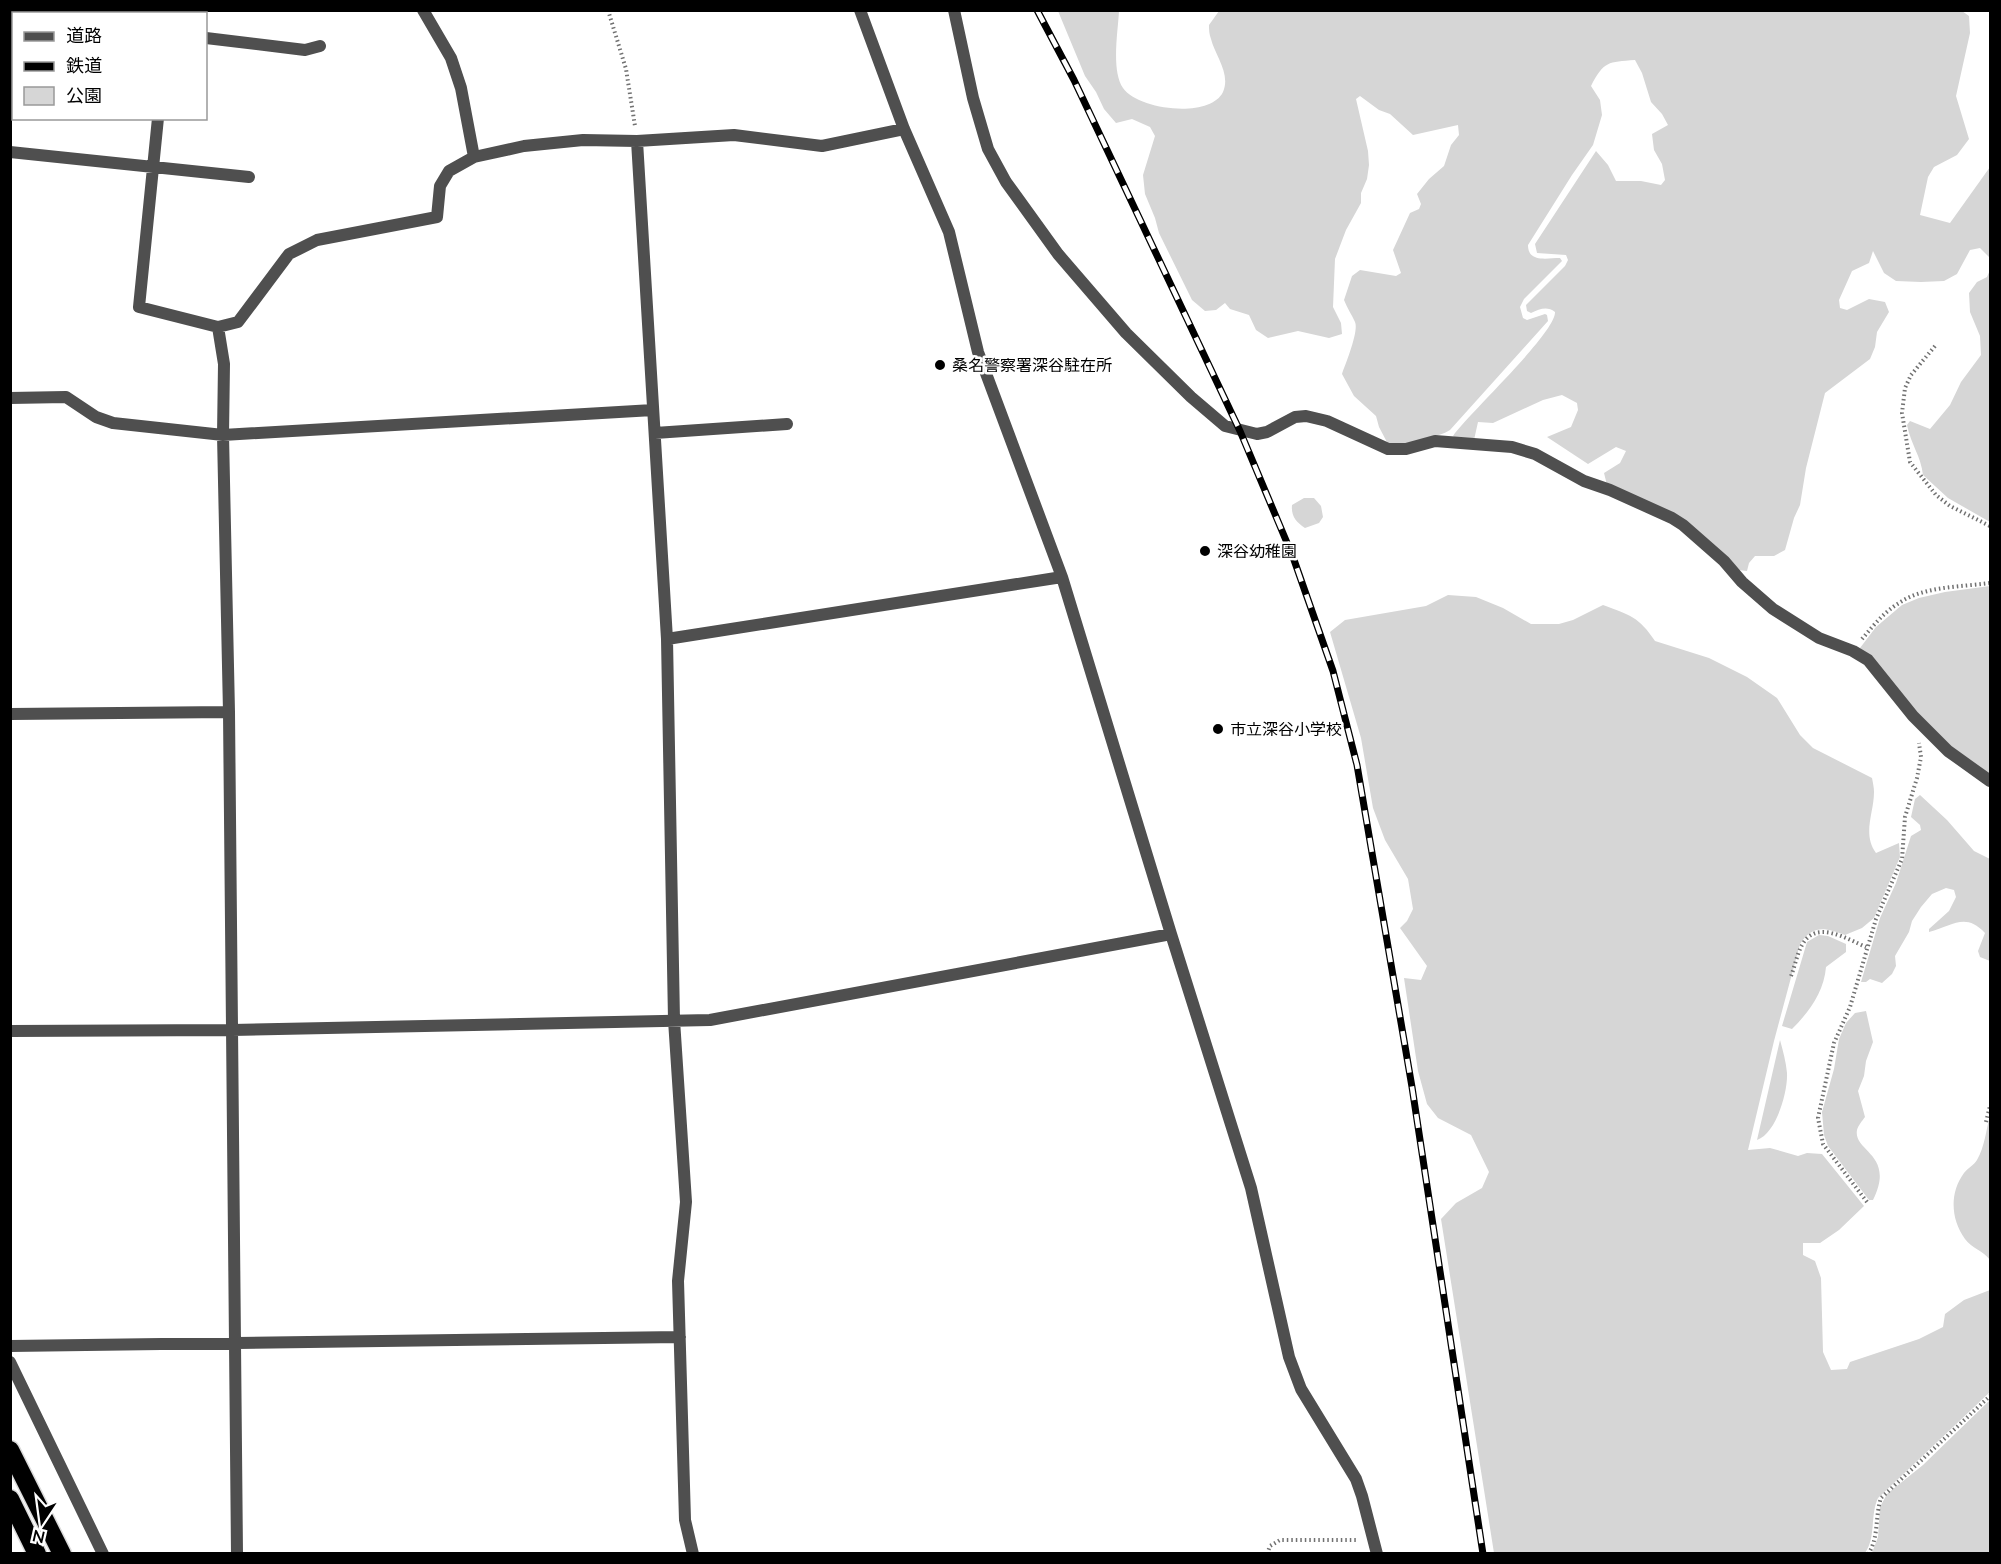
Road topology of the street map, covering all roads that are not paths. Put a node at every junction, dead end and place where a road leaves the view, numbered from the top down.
1 (423, 10) edge
2 (860, 10) edge
3 (954, 10) edge
4 (207, 38) edge
5 (320, 46) dead end
6 (158, 120) edge
7 (904, 129) junction
8 (637, 141) junction
9 (10, 152) edge
10 (474, 157) junction
11 (154, 166) junction
12 (249, 177) dead end
13 (218, 327) junction
14 (10, 398) edge
15 (653, 410) junction
16 (787, 424) dead end
17 (655, 433) junction
18 (223, 435) junction
19 (1062, 577) junction
20 (667, 639) junction
21 (229, 712) junction
22 (10, 714) edge
23 (1990, 781) edge
24 (1171, 934) junction
25 (674, 1020) junction
26 (232, 1030) junction
27 (10, 1031) edge
28 (680, 1337) junction
29 (234, 1343) junction
30 (10, 1346) edge
31 (10, 1362) edge
32 (10, 1450) edge
33 (10, 1499) edge
34 (37, 1554) edge
35 (62, 1554) edge
36 (103, 1554) edge
37 (237, 1554) edge
38 (693, 1554) edge
39 (1377, 1554) edge

1 - 10 street
2 - 7 street
3 - 23 street
4 - 5 street
6 - 11 street
7 - 8 street
7 - 19 street
8 - 10 street
8 - 15 street
9 - 11 street
10 - 13 street
11 - 12 street
11 - 13 street
13 - 18 street
14 - 18 street
15 - 17 street
15 - 18 street
16 - 17 street
17 - 20 street
18 - 21 street
19 - 20 street
19 - 24 street
20 - 25 street
21 - 22 street
21 - 26 street
24 - 25 street
24 - 39 street
25 - 26 street
25 - 28 street
26 - 27 street
26 - 29 street
28 - 29 street
28 - 38 street
29 - 30 street
29 - 37 street
31 - 36 street
32 - 35 highway
33 - 34 highway

